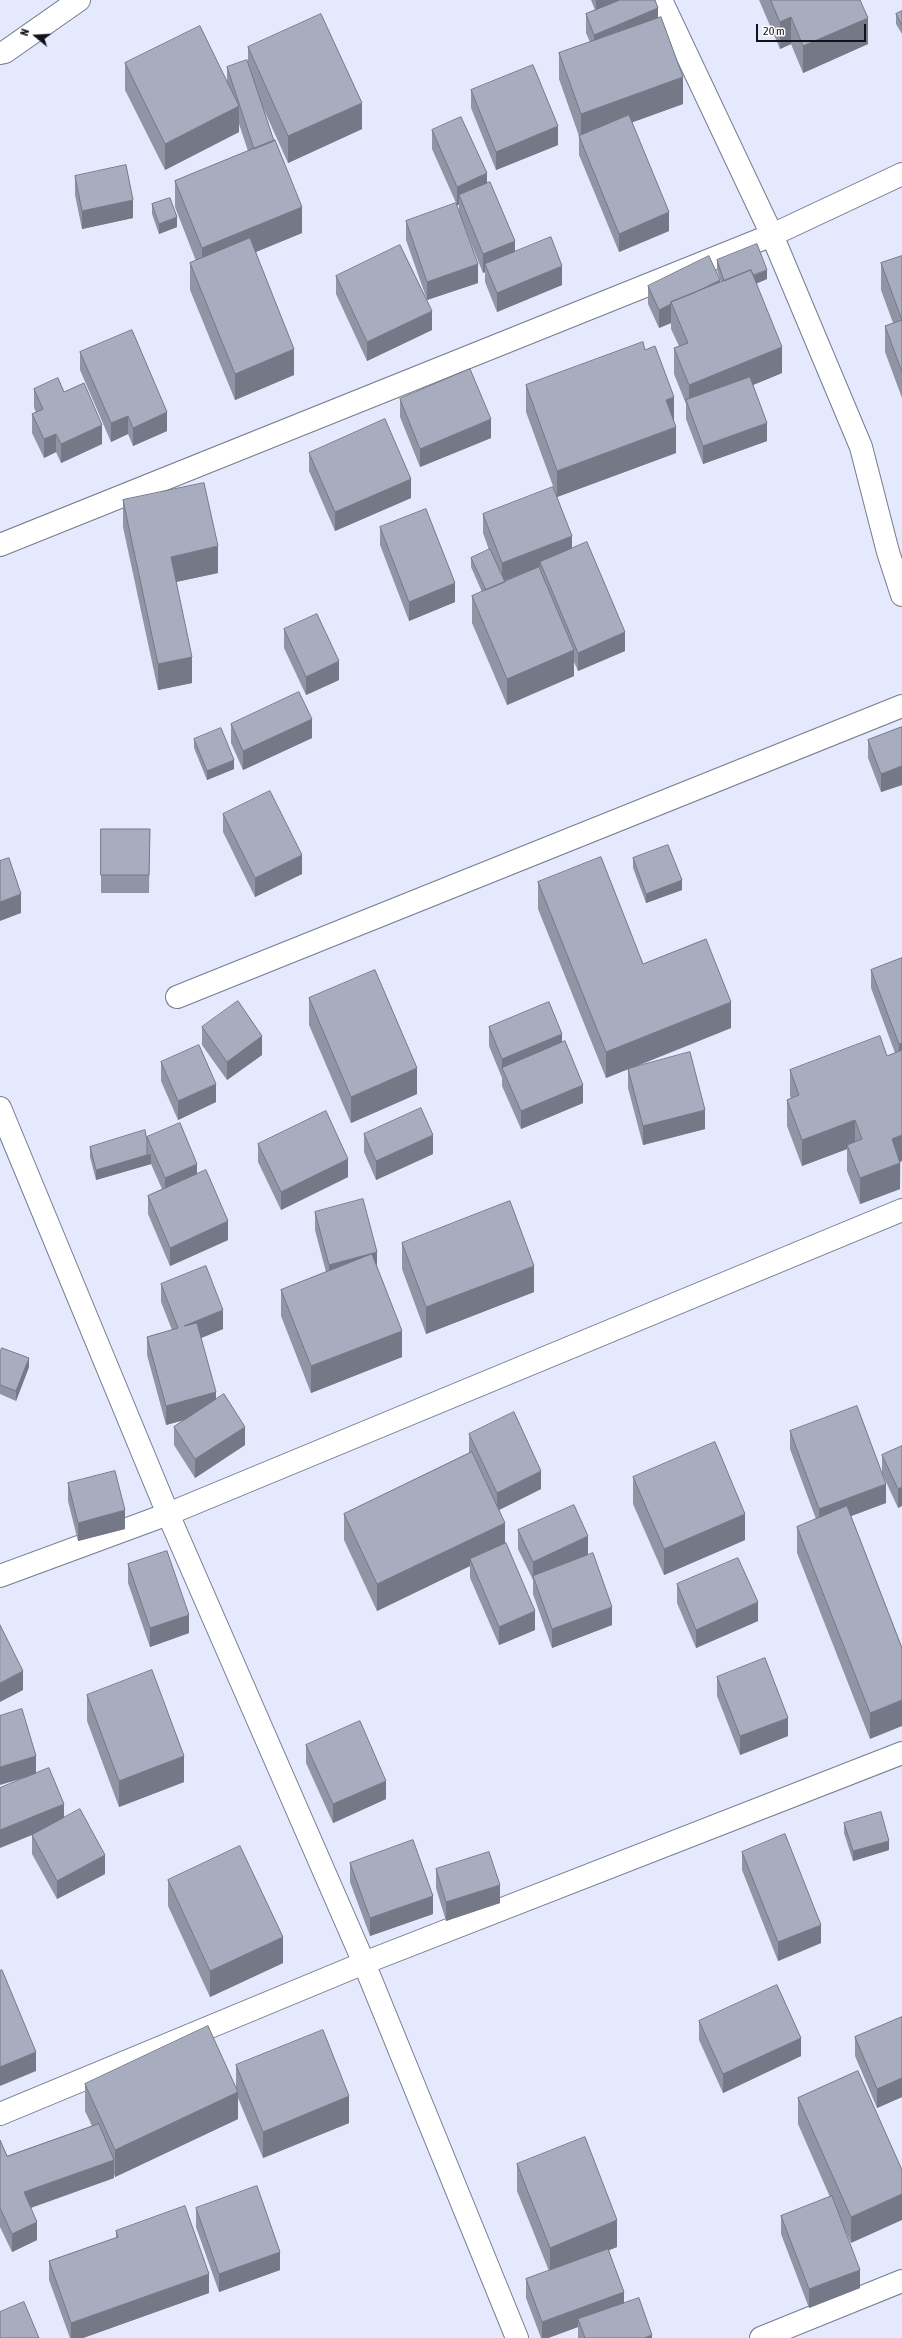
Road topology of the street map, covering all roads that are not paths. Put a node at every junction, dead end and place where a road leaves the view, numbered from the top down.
1 (79, 0) edge
2 (662, 0) edge
3 (0, 53) edge
4 (902, 174) edge
5 (772, 236) junction
6 (0, 545) edge
7 (902, 595) edge
8 (902, 706) edge
9 (177, 997) dead end
10 (0, 1108) edge
11 (902, 1210) edge
12 (168, 1514) junction
13 (0, 1576) edge
14 (902, 1753) edge
15 (364, 1963) junction
16 (0, 2114) edge
17 (902, 2281) edge
18 (517, 2338) edge
19 (761, 2338) edge

1 - 3 street
2 - 5 street
4 - 5 street
5 - 6 street
5 - 7 street
8 - 9 street
10 - 12 street
11 - 12 street
12 - 13 street
12 - 15 street
14 - 15 street
15 - 16 street
15 - 18 street
17 - 19 street

